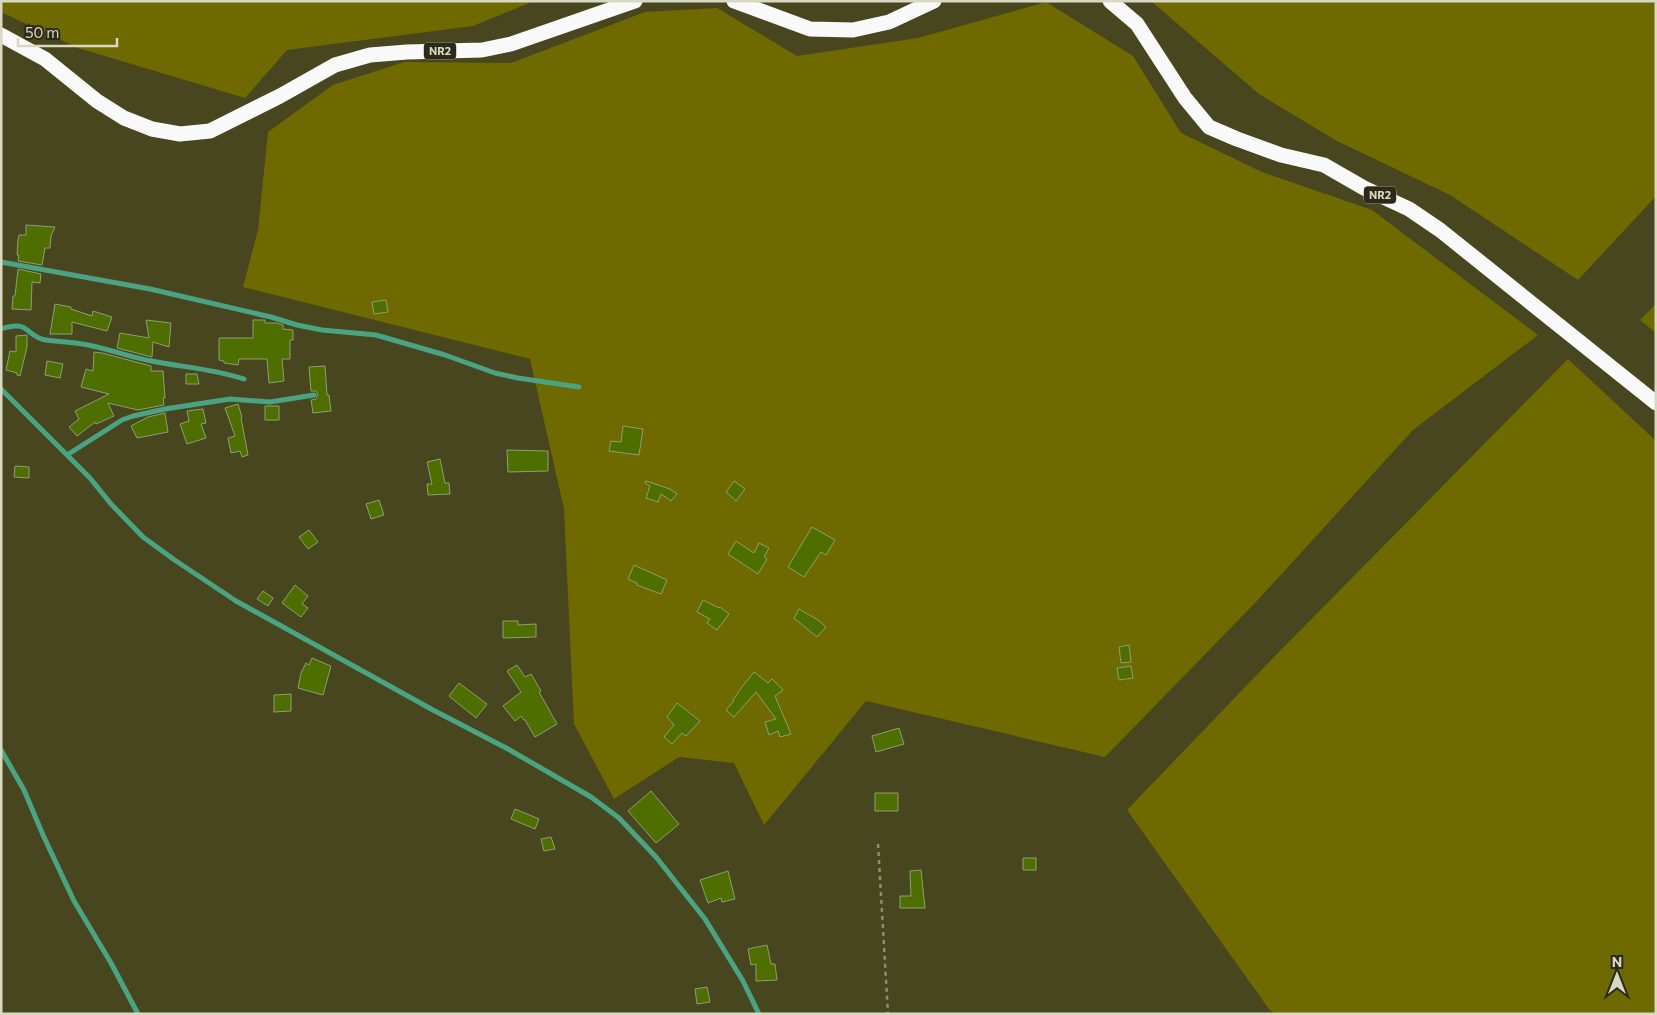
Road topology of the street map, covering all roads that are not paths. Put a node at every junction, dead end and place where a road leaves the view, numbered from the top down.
1 (635, 1) edge
2 (734, 1) edge
3 (934, 1) edge
4 (1110, 1) edge
5 (1, 35) edge
6 (1, 262) edge
7 (1, 329) edge
8 (244, 379) dead end
9 (579, 387) dead end
10 (1, 389) edge
11 (314, 395) dead end
12 (1656, 403) edge
13 (67, 454) junction
14 (1, 750) edge
15 (138, 1014) edge
16 (759, 1014) edge

1 - 5 highway, NR2 / NR2
2 - 3 highway
4 - 12 highway, NR2 / NR2
6 - 9 street
7 - 8 street
10 - 13 street
11 - 13 street
13 - 16 street
14 - 15 street

